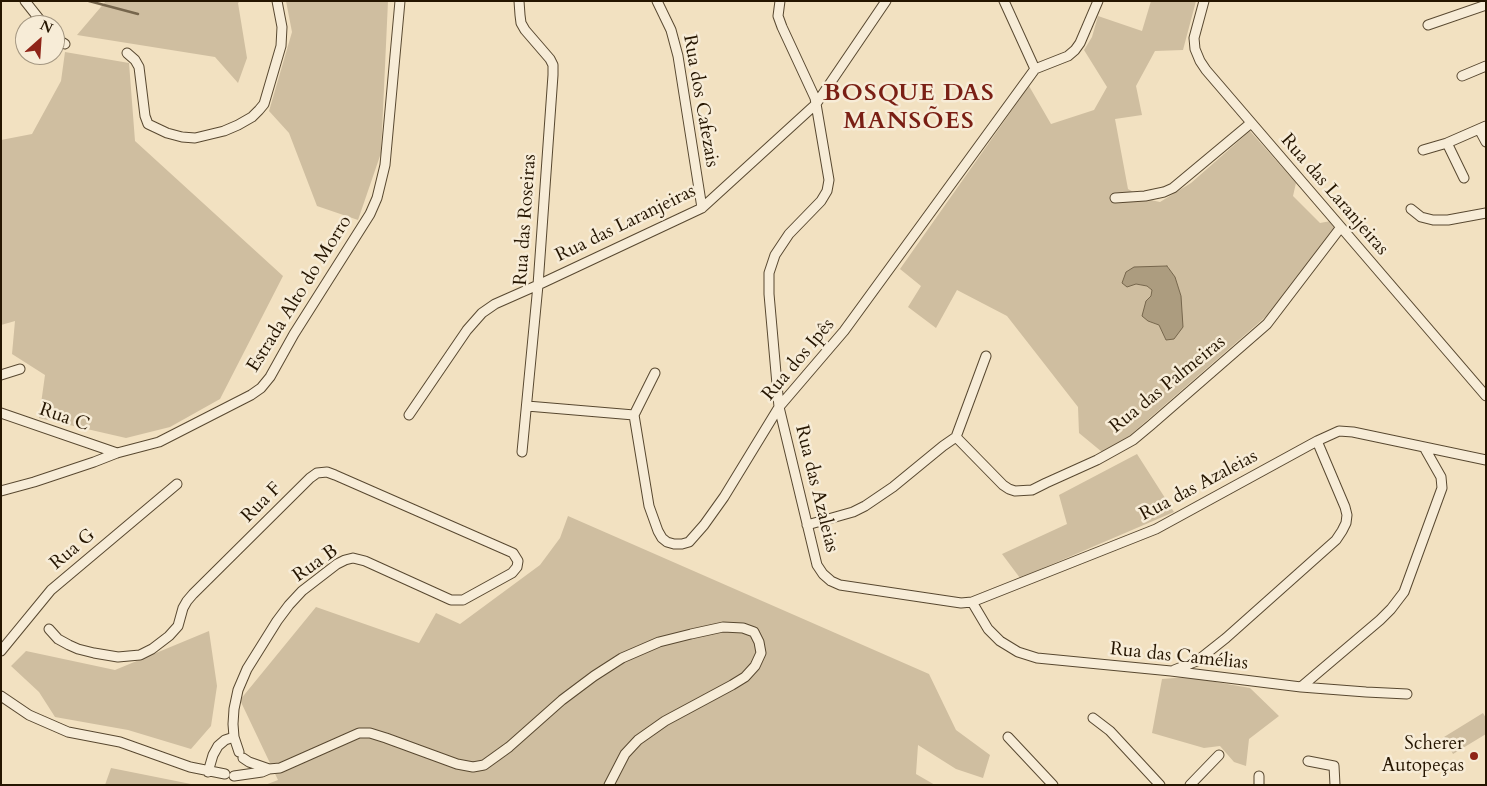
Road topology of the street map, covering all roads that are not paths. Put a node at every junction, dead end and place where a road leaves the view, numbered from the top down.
1 (24, 1) edge
2 (277, 1) edge
3 (400, 1) edge
4 (519, 1) edge
5 (657, 1) edge
6 (780, 1) edge
7 (886, 1) edge
8 (1004, 1) edge
9 (1098, 1) edge
10 (1204, 1) edge
11 (1486, 5) edge
12 (36, 15) edge
13 (1428, 25) dead end
14 (127, 53) dead end
15 (1486, 66) edge
16 (1035, 69) junction
17 (1462, 76) dead end
18 (816, 104) junction
19 (1251, 123) junction
20 (1482, 128) edge
21 (1486, 142) edge
22 (1447, 143) junction
23 (1423, 150) dead end
24 (1464, 178) dead end
25 (1115, 198) dead end
26 (702, 208) junction
27 (1411, 209) dead end
28 (1486, 213) edge
29 (1340, 227) junction
30 (538, 285) junction
31 (986, 356) dead end
32 (20, 369) dead end
33 (654, 373) dead end
34 (1, 375) edge
35 (1486, 396) edge
36 (527, 406) junction
37 (779, 407) junction
38 (1, 413) edge
39 (409, 415) dead end
40 (634, 415) junction
41 (956, 437) junction
42 (1317, 441) junction
43 (1424, 447) junction
44 (522, 452) dead end
45 (116, 453) junction
46 (1486, 460) edge
47 (177, 484) dead end
48 (1, 491) edge
49 (807, 525) junction
50 (512, 573) joint
51 (972, 602) junction
52 (49, 629) dead end
53 (1, 651) edge
54 (1171, 671) junction
55 (1301, 687) junction
56 (1407, 694) dead end
57 (1, 696) edge
58 (1093, 718) dead end
59 (234, 737) junction
60 (1008, 737) dead end
61 (1219, 756) dead end
62 (1308, 761) dead end
63 (269, 769) junction
64 (208, 772) junction
65 (609, 785) edge
66 (1053, 785) edge
67 (1160, 785) edge
68 (1190, 785) edge
69 (1334, 785) edge

1 - 12 street
2 - 14 street
3 - 45 street, Estrada Alto do Morro
4 - 30 street, Rua das Roseiras
5 - 26 street, Rua dos Cafezais
6 - 18 street, Rua das Azaleias
7 - 18 street, Rua das Laranjeiras
8 - 16 street
9 - 16 street
10 - 19 street, Rua das Laranjeiras
11 - 13 street
15 - 17 street
16 - 37 street, Rua dos Ipês
18 - 26 street, Rua das Laranjeiras
18 - 37 street, Rua das Azaleias
19 - 25 street
19 - 29 street, Rua das Laranjeiras
20 - 21 street
20 - 22 street
22 - 23 street
22 - 24 street
26 - 30 street, Rua das Laranjeiras
27 - 28 street
29 - 35 street, Rua das Laranjeiras
29 - 41 street, Rua das Palmeiras
30 - 36 street, Rua das Roseiras
30 - 39 street, Rua das Laranjeiras
31 - 41 street
32 - 34 street
33 - 40 street
36 - 40 street
36 - 44 street, Rua das Roseiras
37 - 40 street, Rua dos Ipês
37 - 49 street, Rua das Azaleias
38 - 45 street, Rua C
41 - 49 street
42 - 43 street, Rua das Azaleias
42 - 51 street, Rua das Azaleias
42 - 54 street
43 - 46 street, Rua das Azaleias
43 - 55 street
45 - 48 street, Estrada Alto do Morro
47 - 53 street, Rua G
49 - 51 street, Rua das Azaleias
50 - 52 street, Rua F
50 - 59 street, Rua B
51 - 54 street, Rua das Camélias
54 - 55 street, Rua das Camélias
55 - 56 street, Rua das Camélias
57 - 64 street
58 - 67 street
59 - 63 street, Rua B
59 - 64 street
60 - 66 street
61 - 68 street
62 - 69 street
63 - 64 street
63 - 65 street

